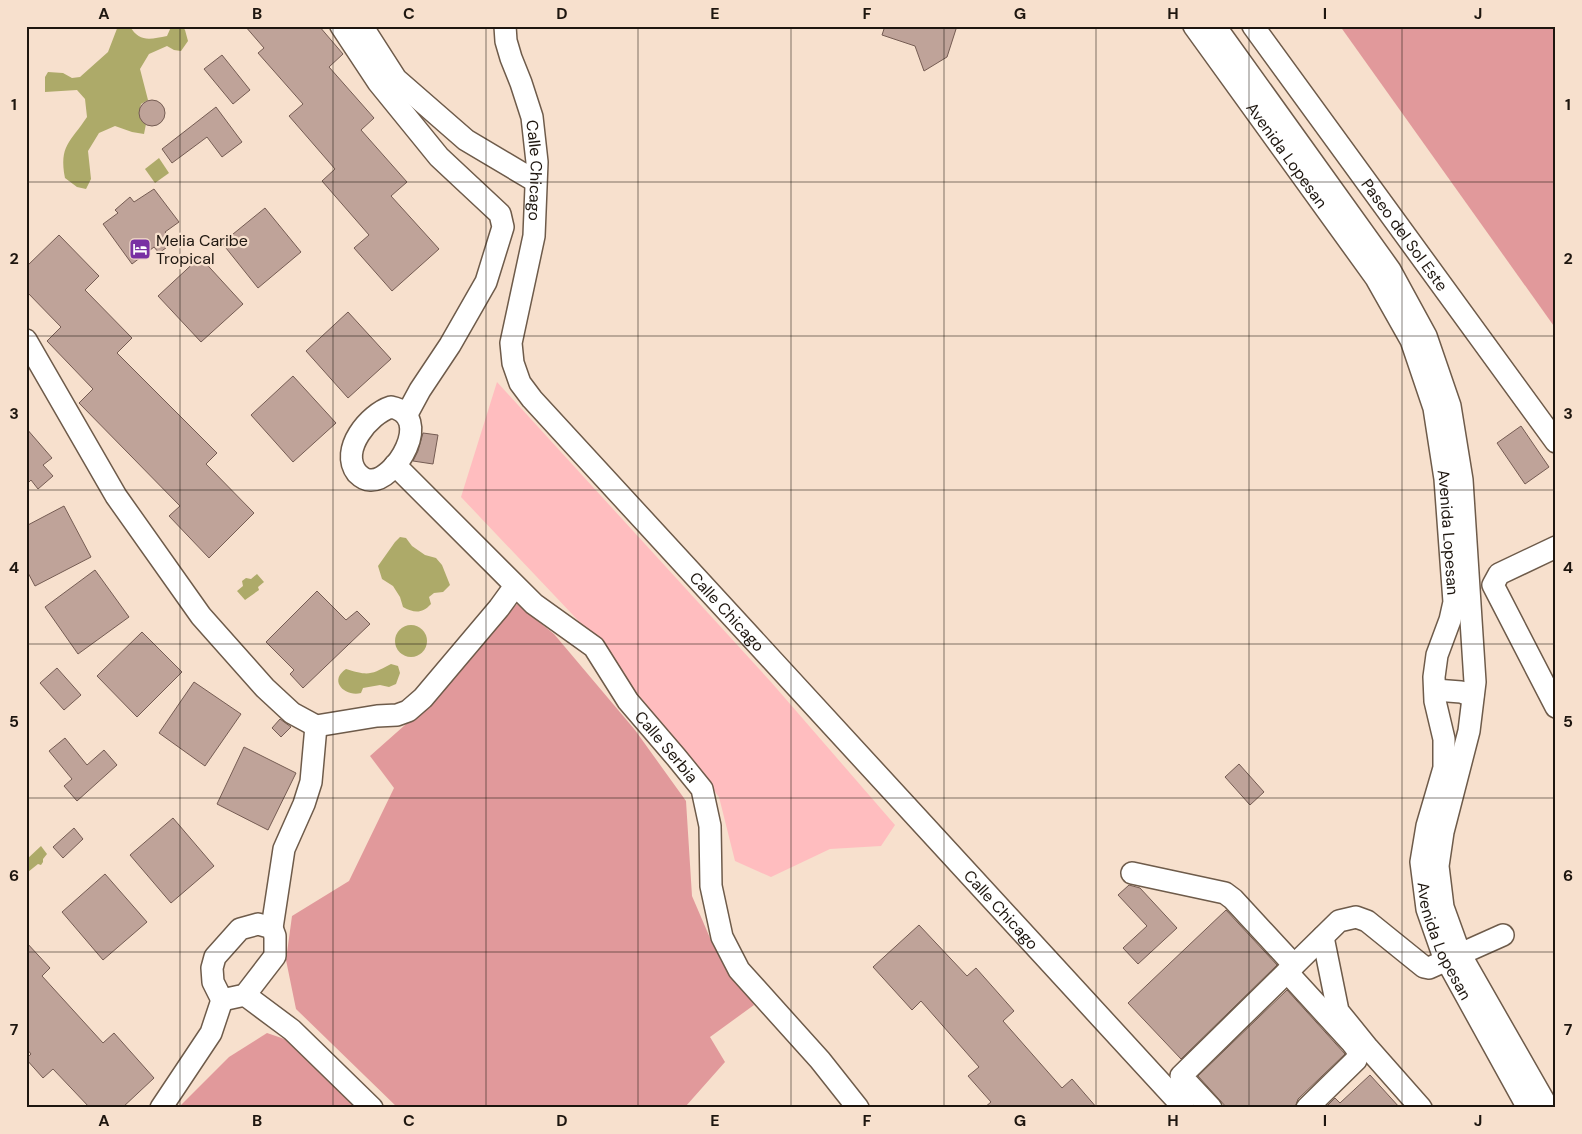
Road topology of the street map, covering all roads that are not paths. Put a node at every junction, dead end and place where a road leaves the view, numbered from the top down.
1 (341, 26) edge
2 (362, 26) edge
3 (505, 26) edge
4 (1194, 26) edge
5 (1215, 26) edge
6 (1253, 26) edge
7 (536, 181) junction
8 (26, 340) edge
9 (407, 414) junction
10 (1556, 442) edge
11 (394, 465) junction
12 (1556, 547) edge
13 (515, 586) junction
14 (1435, 690) junction
15 (1473, 696) junction
16 (1556, 707) edge
17 (316, 726) junction
18 (1132, 873) dead end
19 (272, 928) junction
20 (1503, 935) dead end
21 (1323, 937) junction
22 (1453, 957) junction
23 (1291, 969) junction
24 (244, 995) junction
25 (222, 1000) junction
26 (161, 1108) edge
27 (372, 1108) edge
28 (858, 1108) edge
29 (1184, 1108) edge
30 (1211, 1108) edge
31 (1307, 1108) edge
32 (1421, 1108) edge
33 (1528, 1108) edge
34 (1548, 1108) edge

1 - 9 street
2 - 7 street
3 - 7 street, Calle Chicago
4 - 14 street, Avenida Lopesan
5 - 15 street, Avenida Lopesan
6 - 10 street, Paseo del Sol Este
7 - 29 street, Calle Chicago
8 - 17 street
9 - 11 street
9 - 11 street
11 - 13 street, Calle Serbia
12 - 16 street
13 - 17 street
13 - 28 street, Calle Serbia
14 - 15 street
14 - 22 street, Avenida Lopesan
15 - 22 street, Avenida Lopesan
17 - 19 street
18 - 23 street
19 - 24 street
19 - 25 street
20 - 22 street
21 - 22 street
21 - 23 street
21 - 32 street
22 - 33 street, Avenida Lopesan
22 - 34 street, Avenida Lopesan
23 - 30 street
23 - 31 street
24 - 25 street
24 - 27 street
25 - 26 street

